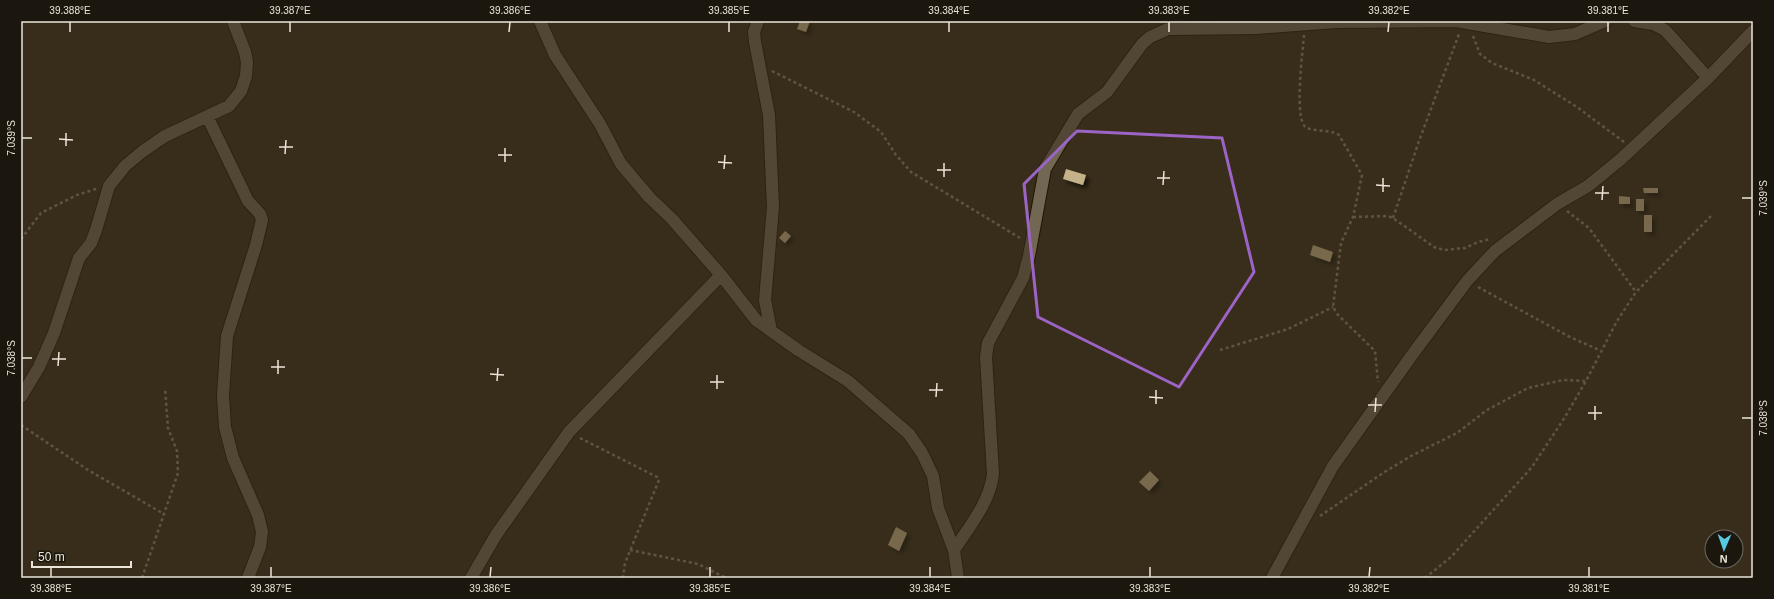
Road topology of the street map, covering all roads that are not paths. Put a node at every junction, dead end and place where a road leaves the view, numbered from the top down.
1 (233, 21) edge
2 (540, 21) edge
3 (758, 21) edge
4 (1605, 21) edge
5 (1634, 21) edge
6 (1753, 32) edge
7 (1708, 78) junction
8 (207, 116) junction
9 (721, 275) junction
10 (771, 331) junction
11 (21, 397) edge
12 (954, 550) junction
13 (248, 578) edge
14 (471, 578) edge
15 (958, 578) edge
16 (1272, 578) edge

1 - 8 street
2 - 9 street
3 - 10 street
4 - 12 street
5 - 7 street
6 - 7 street
7 - 16 street
8 - 11 street
8 - 13 street
9 - 10 street
9 - 14 street
10 - 12 street
12 - 15 street

